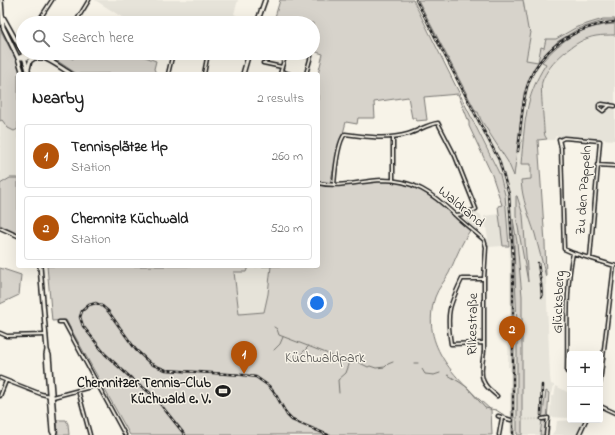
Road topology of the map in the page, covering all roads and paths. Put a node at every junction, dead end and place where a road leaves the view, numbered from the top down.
1 (1, 0) edge
2 (52, 0) edge
3 (89, 0) edge
4 (264, 0) edge
5 (42, 16) edge
6 (79, 16) edge
7 (260, 16) edge
8 (2, 17) junction
9 (16, 41) edge
10 (16, 54) edge
11 (19, 60) edge
12 (25, 60) edge
13 (31, 60) edge
14 (48, 60) edge
15 (171, 60) edge
16 (207, 60) edge
17 (247, 60) edge
18 (284, 60) edge
19 (310, 60) edge
20 (52, 62) joint
21 (263, 63) dead end
22 (282, 67) junction
23 (28, 69) junction
24 (22, 72) edge
25 (29, 72) edge
26 (68, 72) edge
27 (168, 72) edge
28 (204, 72) edge
29 (244, 72) edge
30 (281, 72) edge
31 (307, 72) edge
32 (610, 105) junction
33 (615, 106) edge
34 (392, 138) junction
35 (597, 165) junction
36 (615, 166) edge
37 (393, 181) junction
38 (320, 183) edge
39 (334, 185) junction
40 (454, 215) junction
41 (0, 228) edge
42 (16, 235) edge
43 (486, 247) joint
44 (573, 253) junction
45 (590, 258) junction
46 (614, 265) edge
47 (40, 268) edge
48 (484, 279) junction
49 (59, 322) dead end
50 (0, 333) edge
51 (46, 335) junction
52 (483, 343) junction
53 (567, 351) edge
54 (603, 358) edge
55 (0, 378) edge
56 (6, 381) junction
57 (98, 385) junction
58 (78, 390) junction
59 (0, 396) edge
60 (497, 396) dead end
61 (51, 397) junction
62 (603, 407) edge
63 (615, 413) edge
64 (498, 416) dead end
65 (502, 418) junction
66 (542, 419) dead end
67 (511, 420) tunnel mouth
68 (585, 423) edge
69 (54, 435) edge
70 (90, 435) edge
71 (125, 435) edge
72 (499, 435) edge
73 (546, 435) edge
74 (579, 435) edge

1 - 8 main road
2 - 5 street
3 - 6 street
4 - 7 main road
8 - 9 main road
8 - 10 main road
11 - 24 main road
12 - 23 main road
13 - 23 main road
14 - 20 main road
15 - 27 street
16 - 28 street
17 - 29 main road
18 - 22 street
19 - 31 street
20 - 26 main road
21 - 22 street
22 - 30 street
23 - 25 main road
32 - 32 street
32 - 33 street
34 - 37 street
34 - 39 street
34 - 40 street
35 - 36 street
35 - 44 street, Zu den Pappeln
35 - 45 street, Zu den Pappeln
37 - 39 street, Waldrand
37 - 40 street, Waldrand
38 - 39 street, Waldrand
40 - 43 street, Waldrand
41 - 42 street
43 - 48 street, Rilkestraße
44 - 45 street
44 - 53 street, Glücksberg
45 - 46 street
46 - 54 street
47 - 51 main road
48 - 52 street, Rilkestraße
48 - 52 street
49 - 57 street
50 - 51 street
51 - 61 main road
52 - 60 street, Rilkestraße
55 - 56 street
56 - 59 street
56 - 61 street
57 - 58 street
57 - 71 street
58 - 61 street
58 - 70 street
61 - 69 main road
62 - 63 street
64 - 65 street
65 - 67 street
65 - 72 street
66 - 73 street
68 - 74 street

